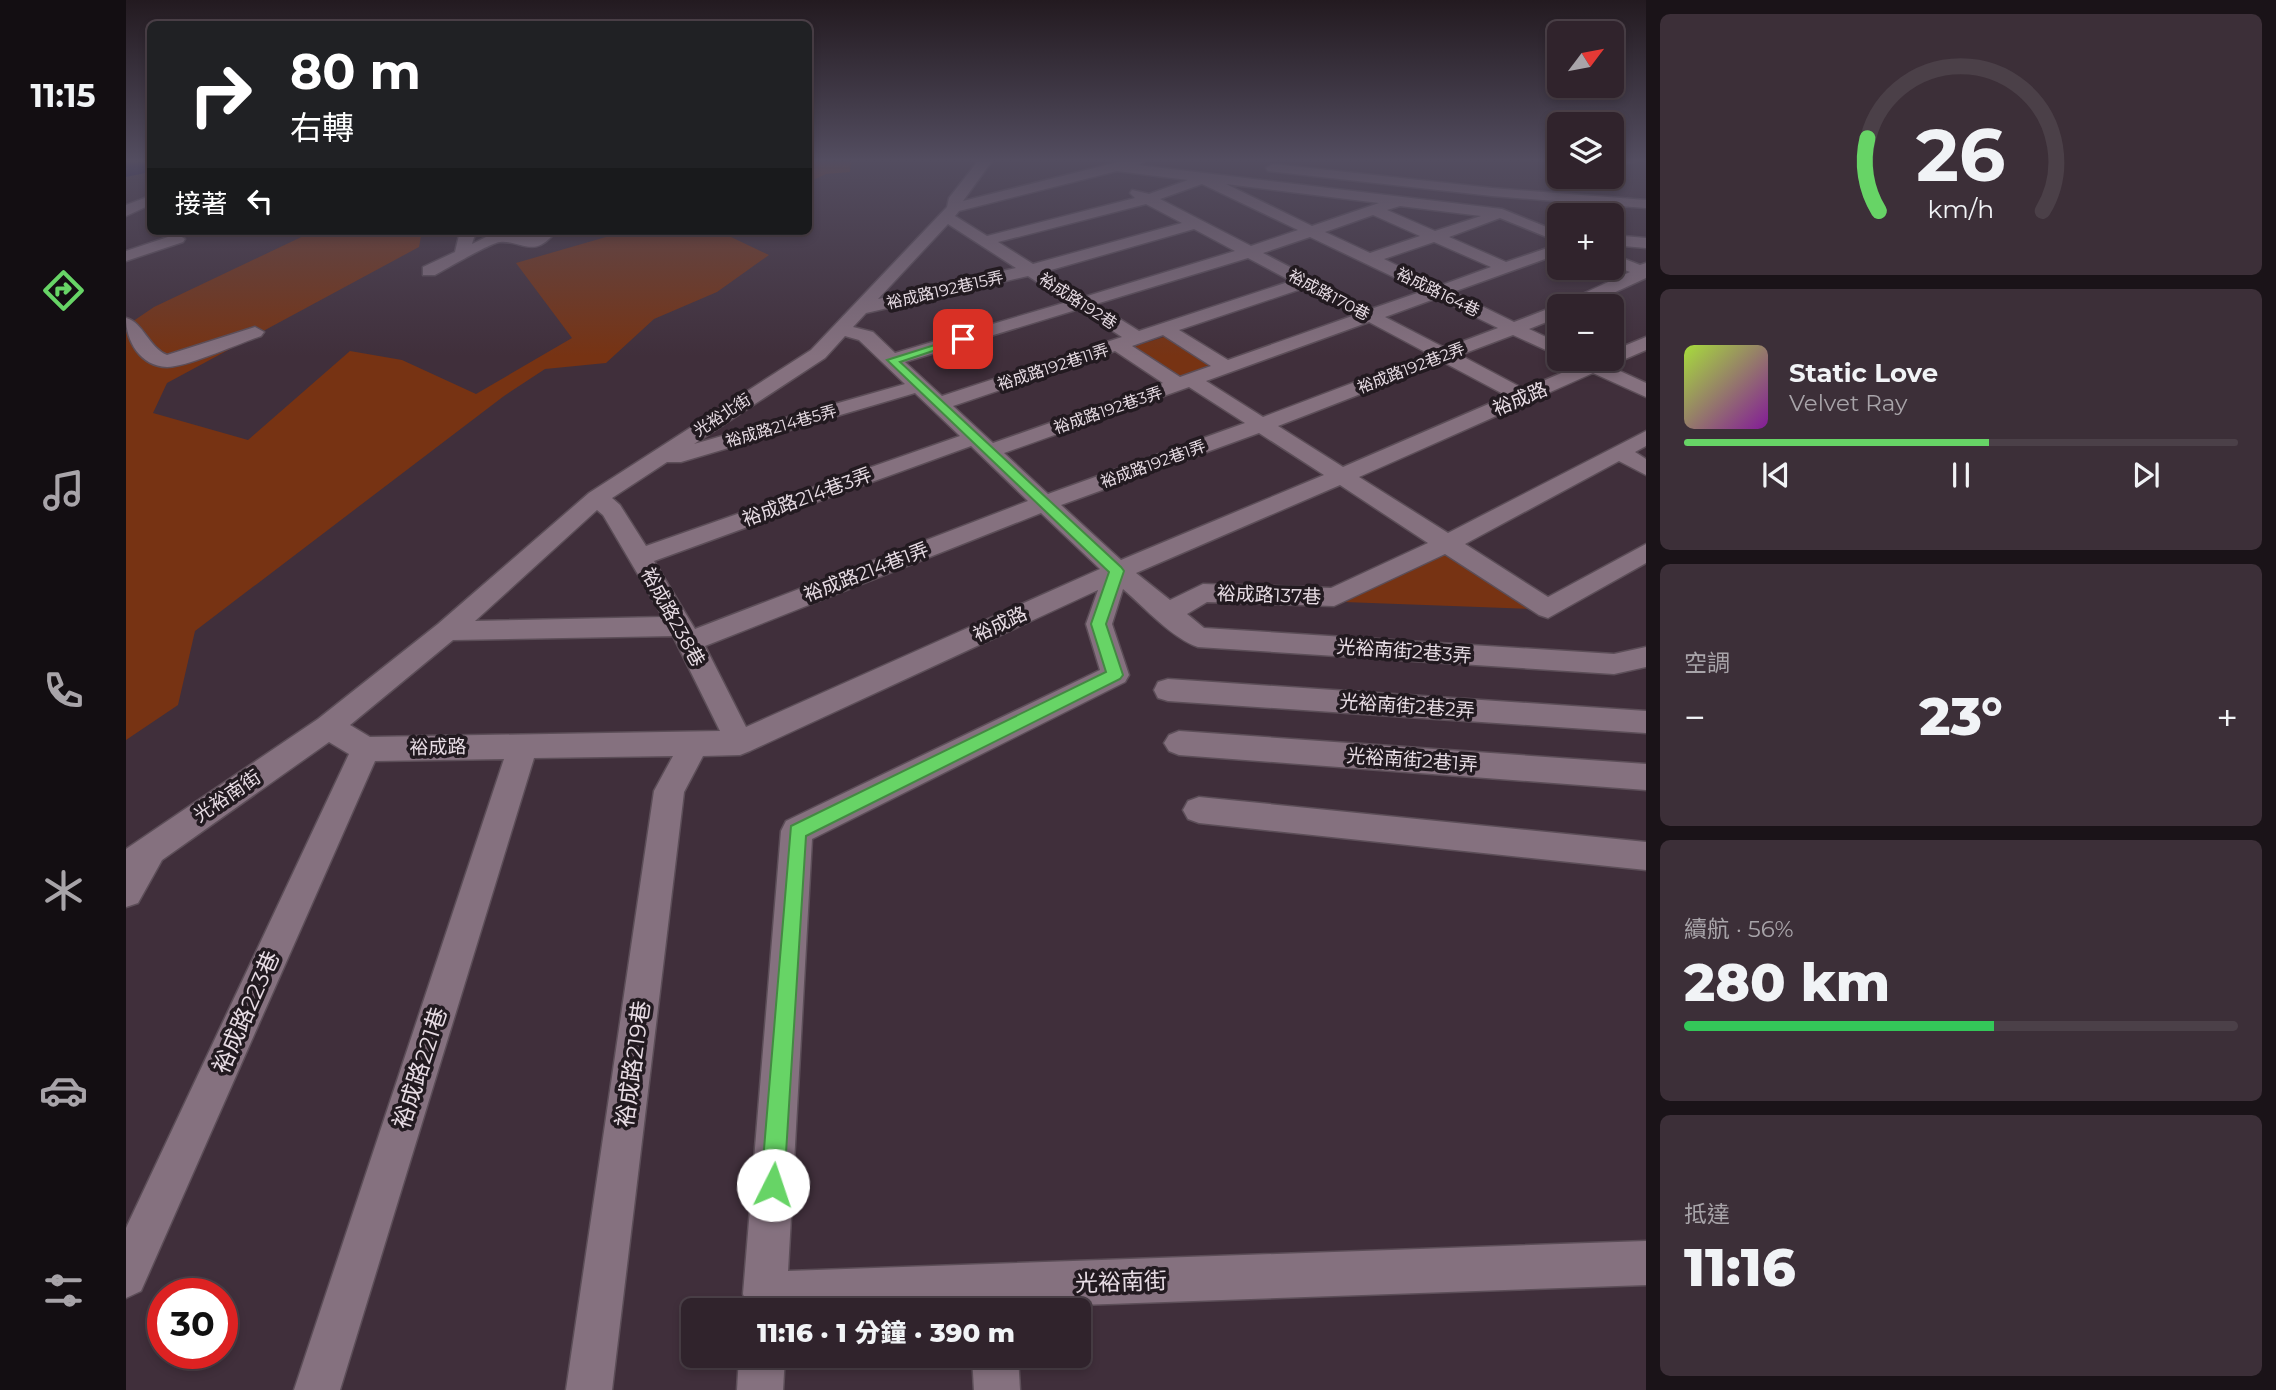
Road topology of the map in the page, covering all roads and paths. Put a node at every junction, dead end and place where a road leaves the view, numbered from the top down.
1 (939, 226) edge
2 (967, 226) edge
3 (1044, 226) edge
4 (1188, 226) edge
5 (1199, 226) edge
6 (1301, 226) edge
7 (1327, 226) edge
8 (1409, 226) edge
9 (1467, 226) edge
10 (1312, 231) junction
11 (467, 235) edge
12 (545, 235) edge
13 (1434, 237) junction
14 (177, 239) dead end
15 (985, 241) junction
16 (1624, 241) edge
17 (1646, 243) edge
18 (469, 252) junction
19 (1249, 252) junction
20 (1547, 253) edge
21 (126, 256) edge
22 (1369, 259) junction
23 (1624, 263) edge
24 (1506, 268) junction
25 (1031, 270) junction
26 (429, 271) dead end
27 (1646, 271) edge
28 (1305, 282) junction
29 (1438, 292) junction
30 (1597, 294) edge
31 (1082, 303) junction
32 (859, 309) junction
33 (1547, 316) edge
34 (1370, 317) junction
35 (126, 323) edge
36 (1514, 328) junction
37 (843, 330) junction
38 (1167, 330) junction
39 (255, 332) dead end
40 (1129, 343) junction
41 (1646, 343) edge
42 (1547, 344) edge
43 (1624, 350) edge
44 (1443, 355) junction
45 (892, 360) junction
46 (1227, 367) junction
47 (1571, 371) edge
48 (1603, 371) edge
49 (1185, 382) junction
50 (919, 386) junction
51 (1646, 391) edge
52 (1524, 397) junction
53 (938, 404) junction
54 (1263, 424) junction
55 (1646, 437) edge
56 (982, 445) junction
57 (1619, 452) junction
58 (643, 466) junction
59 (1646, 468) edge
60 (1341, 475) junction
61 (597, 498) junction
62 (1044, 503) junction
63 (1448, 543) junction
64 (1646, 552) edge
65 (640, 557) junction
66 (1116, 571) junction
67 (1167, 614) junction
68 (447, 631) junction
69 (685, 634) junction
70 (1646, 657) edge
71 (1168, 690) dead end
72 (1646, 722) edge
73 (328, 727) junction
74 (1179, 743) dead end
75 (740, 744) junction
76 (694, 745) junction
77 (523, 746) junction
78 (366, 748) junction
79 (1646, 777) edge
80 (1199, 810) dead end
81 (153, 846) junction
82 (1646, 856) edge
83 (126, 867) edge
84 (126, 892) edge
85 (1646, 1263) edge
86 (126, 1276) edge
87 (765, 1298) edge
88 (1009, 1298) edge
89 (761, 1368) edge
90 (996, 1368) edge
91 (317, 1390) edge
92 (589, 1390) edge
93 (760, 1390) edge
94 (997, 1390) edge

1 - 32 street, 光裕北街
2 - 15 street, 裕成路192巷
3 - 15 street
4 - 25 street, 裕成路192巷15弄
5 - 19 street, 裕成路170巷
6 - 10 street, 裕成路164巷
7 - 10 street
8 - 13 street
9 - 13 street
10 - 19 street
10 - 22 street, 裕成路164巷
11 - 18 street
12 - 18 street
13 - 22 street
13 - 24 street
14 - 21 street
15 - 25 street, 裕成路192巷
16 - 17 street
18 - 26 street
19 - 28 street, 裕成路170巷
19 - 31 street
20 - 24 street, 裕成路192巷3弄
22 - 29 street, 裕成路164巷
23 - 27 street
24 - 29 street, 裕成路192巷3弄
25 - 31 street, 裕成路192巷
25 - 32 street, 裕成路192巷15弄
27 - 30 street
28 - 34 street, 裕成路170巷
28 - 38 street, 裕成路192巷11弄
29 - 34 street, 裕成路192巷3弄
29 - 36 street, 裕成路164巷
31 - 40 street, 裕成路192巷
31 - 45 street
32 - 37 street, 光裕北街
33 - 36 street, 裕成路192巷2弄
34 - 44 street, 裕成路170巷
34 - 46 street, 裕成路192巷3弄
35 - 39 street
36 - 42 street, 裕成路164巷
36 - 44 street, 裕成路192巷2弄
37 - 45 street, 光裕南街2巷3弄
37 - 58 street, 光裕北街
38 - 40 street, 裕成路192巷11弄
38 - 46 street
40 - 49 street, 裕成路192巷
40 - 53 street, 裕成路192巷11弄
41 - 43 street, 裕成路
44 - 52 street, 裕成路170巷
44 - 54 street, 裕成路192巷2弄
45 - 50 street, 光裕南街2巷3弄
46 - 49 street, 裕成路192巷3弄
47 - 52 street, 裕成路
48 - 51 street
49 - 54 street
49 - 56 street, 裕成路192巷3弄
50 - 53 street, 光裕南街2巷3弄
50 - 58 street, 裕成路214巷5弄
52 - 60 street, 裕成路
53 - 56 street, 光裕南街2巷3弄
54 - 60 street
54 - 62 street, 裕成路192巷1弄
55 - 57 street, 裕成路137巷
56 - 62 street, 光裕南街2巷3弄
56 - 65 street, 裕成路214巷3弄
57 - 59 street
57 - 63 street, 裕成路137巷
58 - 61 street, 光裕北街
60 - 63 street
60 - 66 street, 裕成路
61 - 65 street, 裕成路238巷
61 - 68 street, 光裕北街
62 - 66 street, 光裕南街2巷3弄
62 - 69 street, 裕成路214巷1弄
63 - 64 street
63 - 67 street, 裕成路137巷
65 - 69 street, 裕成路238巷
66 - 67 street, 光裕南街2巷3弄
66 - 75 street, 裕成路
66 - 87 street, 光裕南街
67 - 70 street, 光裕南街2巷3弄
68 - 69 street
68 - 73 street, 光裕北街
69 - 75 street, 裕成路238巷
71 - 72 street, 光裕南街2巷2弄
73 - 78 street, 裕成路
73 - 81 street, 光裕南街
74 - 79 street, 光裕南街2巷1弄
75 - 76 street, 裕成路
76 - 77 street, 裕成路
76 - 92 street, 裕成路219巷
77 - 78 street, 裕成路
77 - 91 street, 裕成路221巷
78 - 86 street, 裕成路223巷
80 - 82 street
81 - 83 street, 光裕南街
81 - 84 street
85 - 88 street, 光裕南街
89 - 93 street
90 - 94 street

